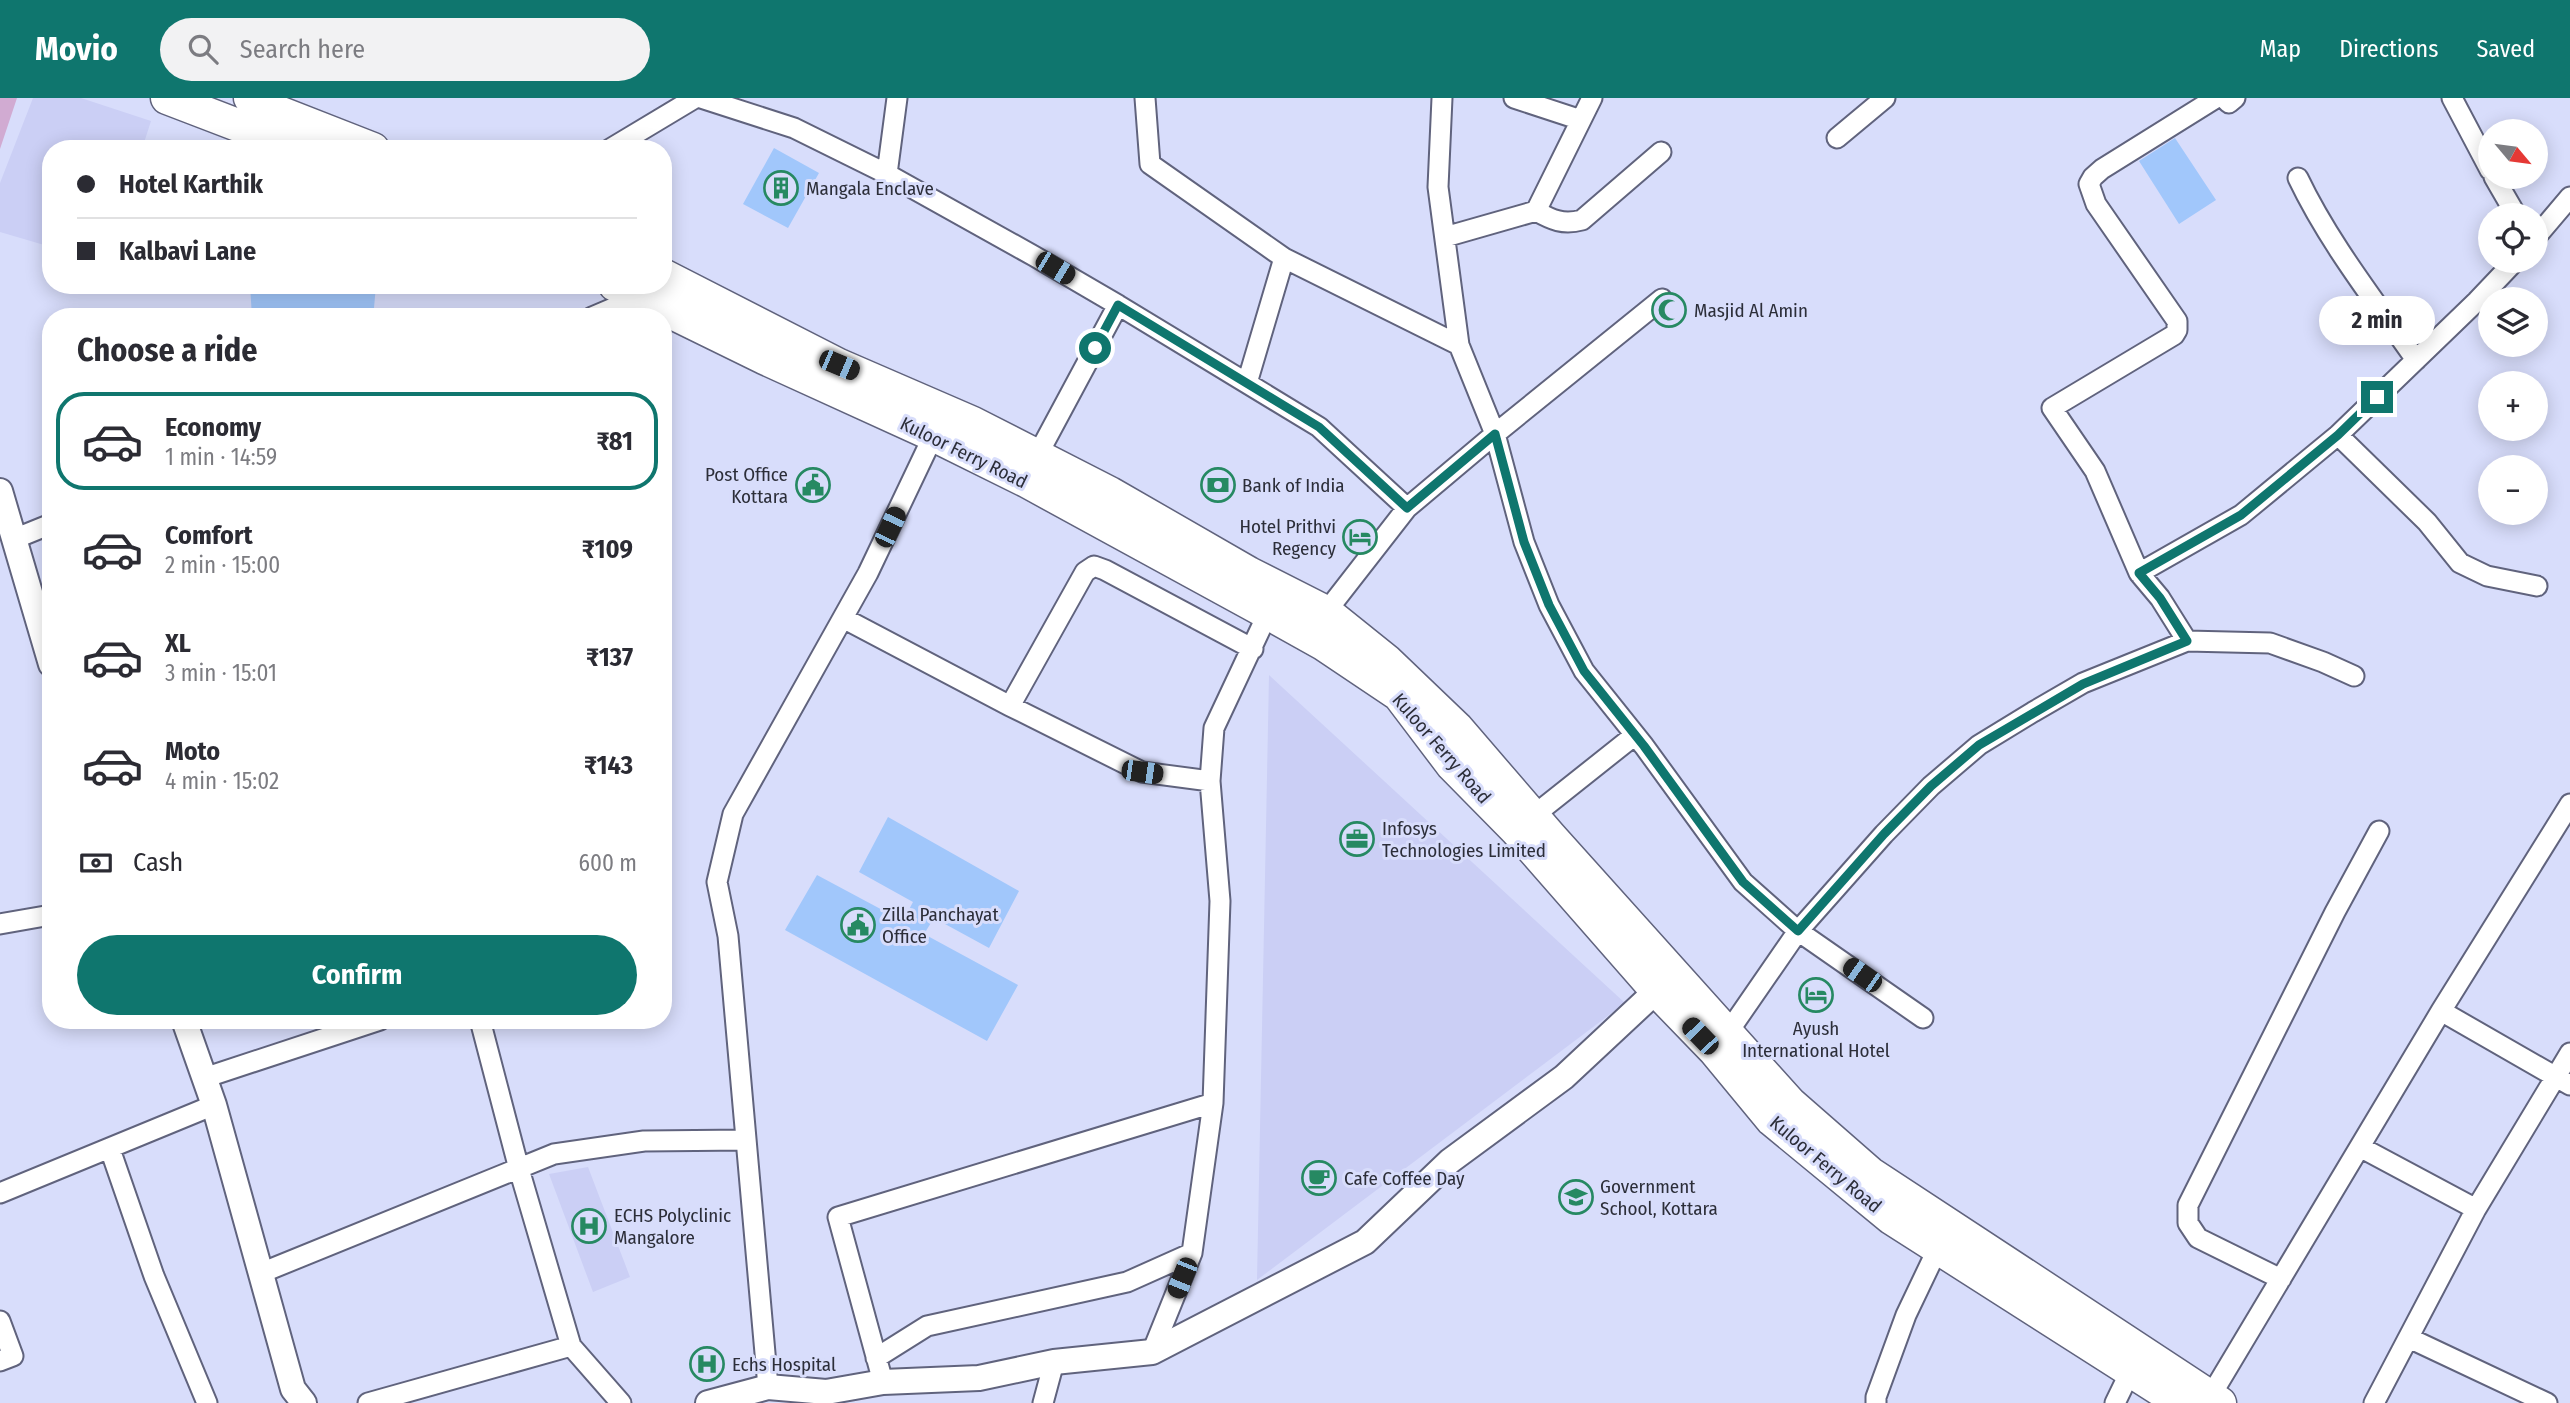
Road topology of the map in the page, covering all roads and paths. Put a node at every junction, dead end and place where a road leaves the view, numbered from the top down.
1 (695, 98) edge
2 (701, 98) edge
3 (897, 98) edge
4 (1144, 98) edge
5 (1442, 98) edge
6 (1514, 98) edge
7 (1592, 98) edge
8 (1885, 98) edge
9 (2216, 98) edge
10 (2224, 98) edge
11 (2235, 98) edge
12 (2452, 98) edge
13 (176, 100) edge
14 (272, 102) edge
15 (1581, 120) junction
16 (1837, 138) dead end
17 (277, 140) edge
18 (354, 140) edge
19 (625, 140) edge
20 (2478, 147) edge
21 (1661, 152) dead end
22 (887, 174) junction
23 (2298, 178) dead end
24 (2566, 210) edge
25 (1536, 211) junction
26 (2548, 226) edge
27 (1446, 237) junction
28 (1284, 258) junction
29 (2504, 273) edge
30 (672, 280) edge
31 (1662, 299) dead end
32 (628, 300) edge
33 (1118, 305) junction
34 (611, 308) edge
35 (647, 308) edge
36 (672, 319) edge
37 (1459, 345) junction
38 (2416, 360) junction
39 (1247, 383) junction
40 (939, 423) junction
41 (1495, 434) junction
42 (2338, 435) junction
43 (1037, 456) junction
44 (0, 491) edge
45 (1407, 508) junction
46 (7, 523) edge
47 (42, 524) edge
48 (2139, 573) junction
49 (2537, 586) dead end
50 (1326, 612) junction
51 (1268, 613) junction
52 (843, 618) junction
53 (42, 635) edge
54 (2187, 641) junction
55 (1253, 649) junction
56 (2354, 676) dead end
57 (1010, 706) junction
58 (1635, 735) junction
59 (1209, 781) junction
60 (2570, 804) edge
61 (1533, 816) junction
62 (2379, 831) dead end
63 (42, 917) edge
64 (0, 924) edge
65 (1798, 931) junction
66 (1665, 983) junction
67 (2441, 1011) junction
68 (1923, 1018) dead end
69 (187, 1029) edge
70 (353, 1029) edge
71 (482, 1029) edge
72 (1721, 1043) junction
73 (2570, 1053) edge
74 (204, 1078) junction
75 (2563, 1081) edge
76 (1213, 1103) junction
77 (214, 1105) junction
78 (746, 1140) junction
79 (2360, 1147) junction
80 (110, 1150) junction
81 (519, 1168) junction
82 (0, 1193) edge
83 (2476, 1209) junction
84 (1938, 1248) junction
85 (1192, 1253) junction
86 (261, 1273) junction
87 (2281, 1279) junction
88 (0, 1321) edge
89 (2409, 1338) junction
90 (571, 1346) junction
91 (1152, 1352) junction
92 (876, 1358) junction
93 (0, 1361) edge
94 (1054, 1362) junction
95 (2131, 1370) junction
96 (883, 1382) junction
97 (768, 1387) junction
98 (2204, 1401) edge
99 (208, 1403) edge
100 (304, 1403) edge
101 (368, 1403) edge
102 (621, 1403) edge
103 (708, 1403) edge
104 (1042, 1403) edge
105 (1876, 1403) edge
106 (2115, 1403) edge
107 (2374, 1403) edge
108 (2547, 1403) edge

1 - 19 street
2 - 22 street
3 - 22 street
4 - 28 street
5 - 27 street
6 - 15 street
7 - 15 street
8 - 16 street
9 - 48 street
10 - 11 street
12 - 20 street
13 - 17 main road
14 - 18 main road
15 - 25 street
21 - 25 street
22 - 33 street
23 - 38 street
24 - 26 street
25 - 27 street
27 - 37 street
28 - 37 street
28 - 39 street
29 - 38 street
30 - 40 main road, Kuloor Ferry Road
31 - 41 street
32 - 34 street
32 - 35 main road, Kuloor Ferry Road
33 - 39 street
33 - 43 street
36 - 40 main road, Kuloor Ferry Road
37 - 41 street
38 - 42 street
39 - 45 street
40 - 43 main road, Kuloor Ferry Road
40 - 51 main road, Kuloor Ferry Road
40 - 52 street
41 - 45 street
41 - 58 street
42 - 48 street
42 - 49 street
43 - 50 main road, Kuloor Ferry Road
44 - 46 street
45 - 50 street
46 - 47 street
46 - 53 street
48 - 54 street
50 - 61 main road, Kuloor Ferry Road
51 - 55 street
51 - 66 main road, Kuloor Ferry Road
52 - 57 street
52 - 78 street
54 - 56 street
54 - 65 street
55 - 57 street
55 - 59 street
57 - 59 street
58 - 61 street
58 - 65 street
59 - 76 street
60 - 67 street
61 - 66 main road, Kuloor Ferry Road
62 - 87 street
63 - 64 street
65 - 68 street
65 - 72 street
66 - 72 main road, Kuloor Ferry Road
66 - 91 street
67 - 75 street
67 - 79 street
69 - 74 street
70 - 74 street
71 - 81 street
72 - 84 main road, Kuloor Ferry Road
72 - 98 main road, Kuloor Ferry Road
73 - 75 street
74 - 77 street
75 - 83 street
76 - 85 street
76 - 92 street
77 - 80 street
77 - 86 street
78 - 81 street
78 - 97 street
79 - 83 street
79 - 87 street
80 - 82 street
80 - 99 street
81 - 86 street
81 - 90 street
83 - 89 street
84 - 95 main road, Kuloor Ferry Road
84 - 105 street
85 - 91 street
85 - 92 street
86 - 100 street
87 - 98 street
88 - 93 street
89 - 107 street
89 - 108 street
90 - 101 street
90 - 102 street
91 - 94 street
92 - 96 street
94 - 96 street
94 - 104 street
95 - 98 main road, Kuloor Ferry Road
95 - 106 street
96 - 97 street
97 - 103 street

